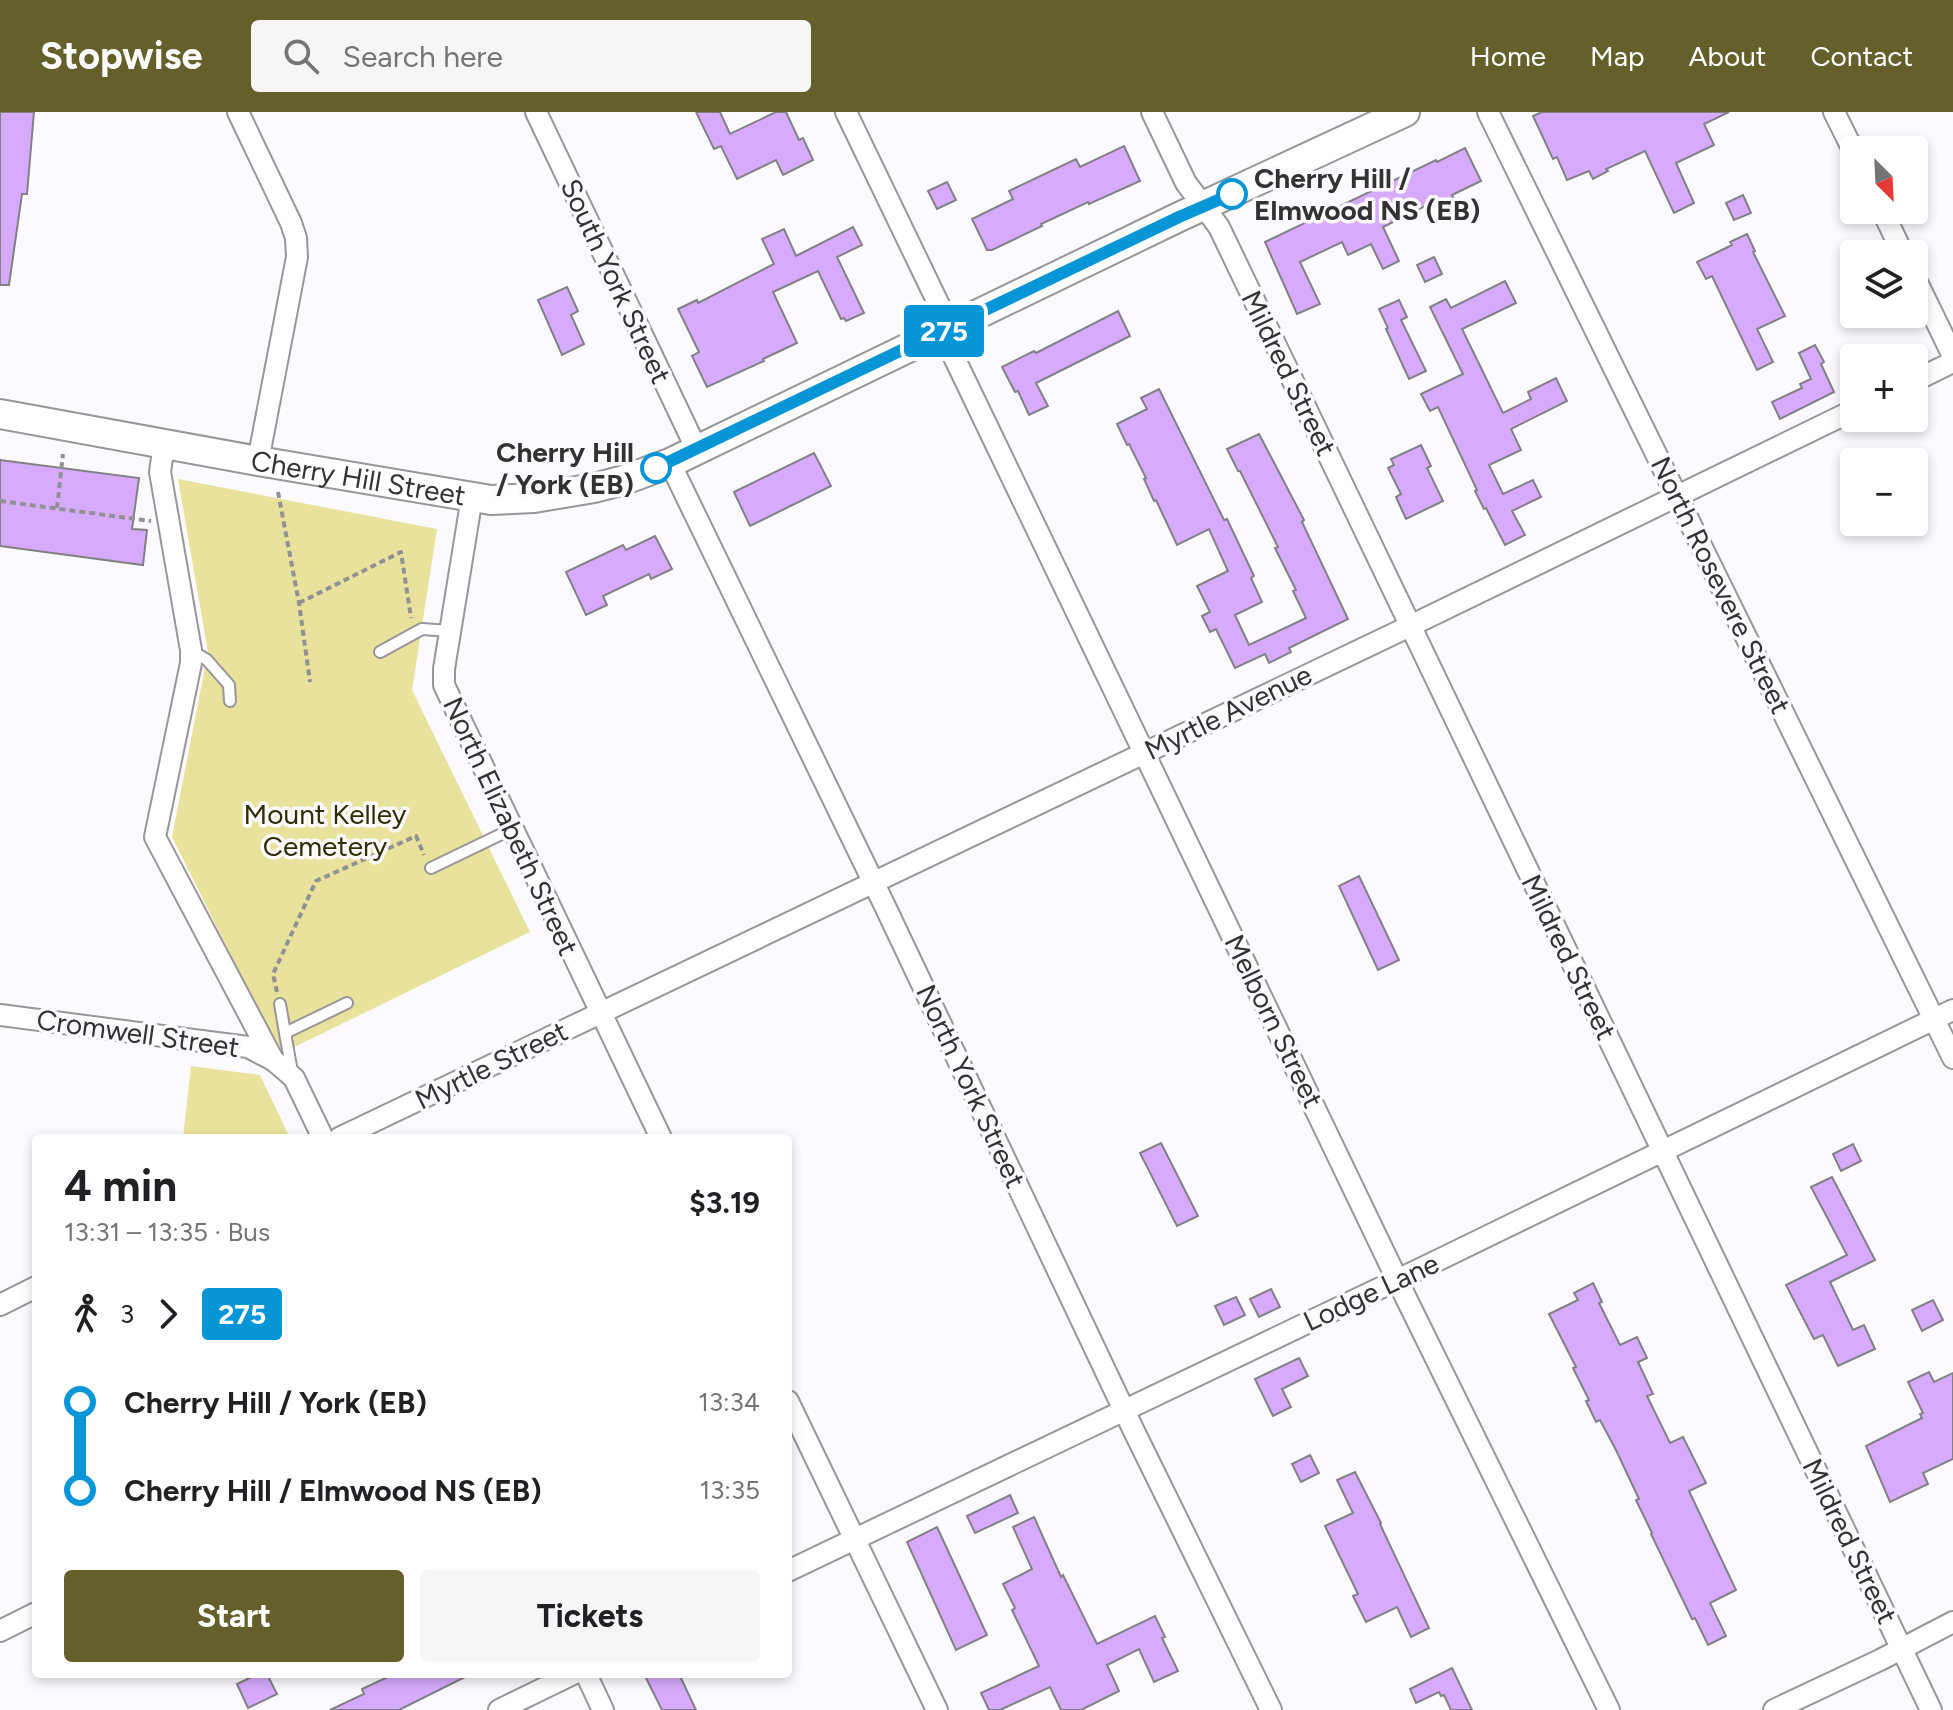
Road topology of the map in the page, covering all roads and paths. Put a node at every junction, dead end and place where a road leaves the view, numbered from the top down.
1 (238, 112) edge
2 (536, 112) edge
3 (846, 112) edge
4 (1152, 112) edge
5 (1405, 112) edge
6 (1488, 112) edge
7 (1834, 112) edge
8 (1846, 136) edge
9 (1204, 207) junction
10 (1928, 306) edge
11 (947, 329) junction
12 (1953, 359) edge
13 (1928, 373) edge
14 (0, 414) edge
15 (1840, 417) edge
16 (164, 444) junction
17 (697, 450) junction
18 (63, 454) dead end
19 (258, 461) junction
20 (670, 463) junction
21 (278, 492) dead end
22 (1677, 496) junction
23 (472, 497) junction
24 (0, 501) edge
25 (57, 509) junction
26 (162, 523) dead end
27 (299, 603) junction
28 (1410, 626) junction
29 (450, 631) junction
30 (413, 633) junction
31 (191, 650) junction
32 (380, 652) dead end
33 (310, 682) dead end
34 (230, 701) dead end
35 (1145, 752) junction
36 (512, 829) junction
37 (431, 868) joint
38 (873, 882) junction
39 (347, 1003) dead end
40 (280, 1004) joint
41 (600, 1012) junction
42 (0, 1015) edge
43 (1944, 1015) edge
44 (285, 1033) junction
45 (1953, 1058) edge
46 (273, 1060) junction
47 (294, 1078) junction
48 (321, 1134) edge
49 (347, 1134) edge
50 (659, 1134) edge
51 (1662, 1151) junction
52 (1398, 1279) junction
53 (32, 1289) edge
54 (0, 1305) edge
55 (792, 1409) edge
56 (1124, 1410) junction
57 (854, 1539) junction
58 (792, 1569) edge
59 (32, 1615) edge
60 (1953, 1622) edge
61 (0, 1631) edge
62 (1901, 1648) junction
63 (565, 1678) edge
64 (588, 1678) edge
65 (499, 1710) edge
66 (603, 1710) edge
67 (937, 1710) edge
68 (1271, 1710) edge
69 (1609, 1710) edge
70 (1774, 1710) edge
71 (1931, 1710) edge

1 - 19 street
2 - 17 street, South York Street
3 - 11 street, Melborn Street
4 - 9 street, Mildred Street
5 - 9 street, Cherry Hill Street
6 - 22 street, North Rosevere Street
7 - 8 street
9 - 11 street, Cherry Hill Street
9 - 28 street, Mildred Street
10 - 12 street
11 - 17 street, Cherry Hill Street
11 - 35 street, Melborn Street
12 - 13 street
14 - 16 street, Cherry Hill Street
15 - 22 street, Myrtle Avenue
16 - 19 street, Cherry Hill Street
16 - 31 street
17 - 20 street, Cherry Hill Street
18 - 25 path
19 - 23 street, Cherry Hill Street
20 - 23 street, Cherry Hill Street
20 - 38 street, North York Street
21 - 27 path
22 - 28 street, Myrtle Avenue
22 - 43 street, North Rosevere Street
23 - 29 street, North Elizabeth Street
24 - 25 path
25 - 26 path
27 - 30 path
27 - 33 path
28 - 35 street, Myrtle Avenue
28 - 51 street, Mildred Street
29 - 30 lane
29 - 36 street, North Elizabeth Street
30 - 32 lane
31 - 34 lane
31 - 46 street
35 - 38 street, Myrtle Avenue
35 - 52 street, Melborn Street
36 - 37 lane
36 - 41 street, North Elizabeth Street
37 - 40 path
38 - 41 street, Myrtle Avenue
38 - 56 street, North York Street
39 - 44 lane
40 - 44 lane
41 - 49 street, Myrtle Street
41 - 50 street, North Elizabeth Street
42 - 46 street, Cromwell Street
43 - 45 street, North Rosevere Street
43 - 51 street, Lodge Lane
44 - 47 lane
46 - 47 street
47 - 48 street
51 - 52 street, Lodge Lane
51 - 62 street, Mildred Street
52 - 56 street, Lodge Lane
52 - 69 street, Melborn Street
53 - 54 street
55 - 57 street
56 - 57 street, Lodge Lane
56 - 68 street, North York Street
57 - 58 street, Lodge Lane
57 - 67 street
59 - 61 street
60 - 62 street
62 - 70 street
62 - 71 street, Mildred Street
63 - 65 street
64 - 66 street

